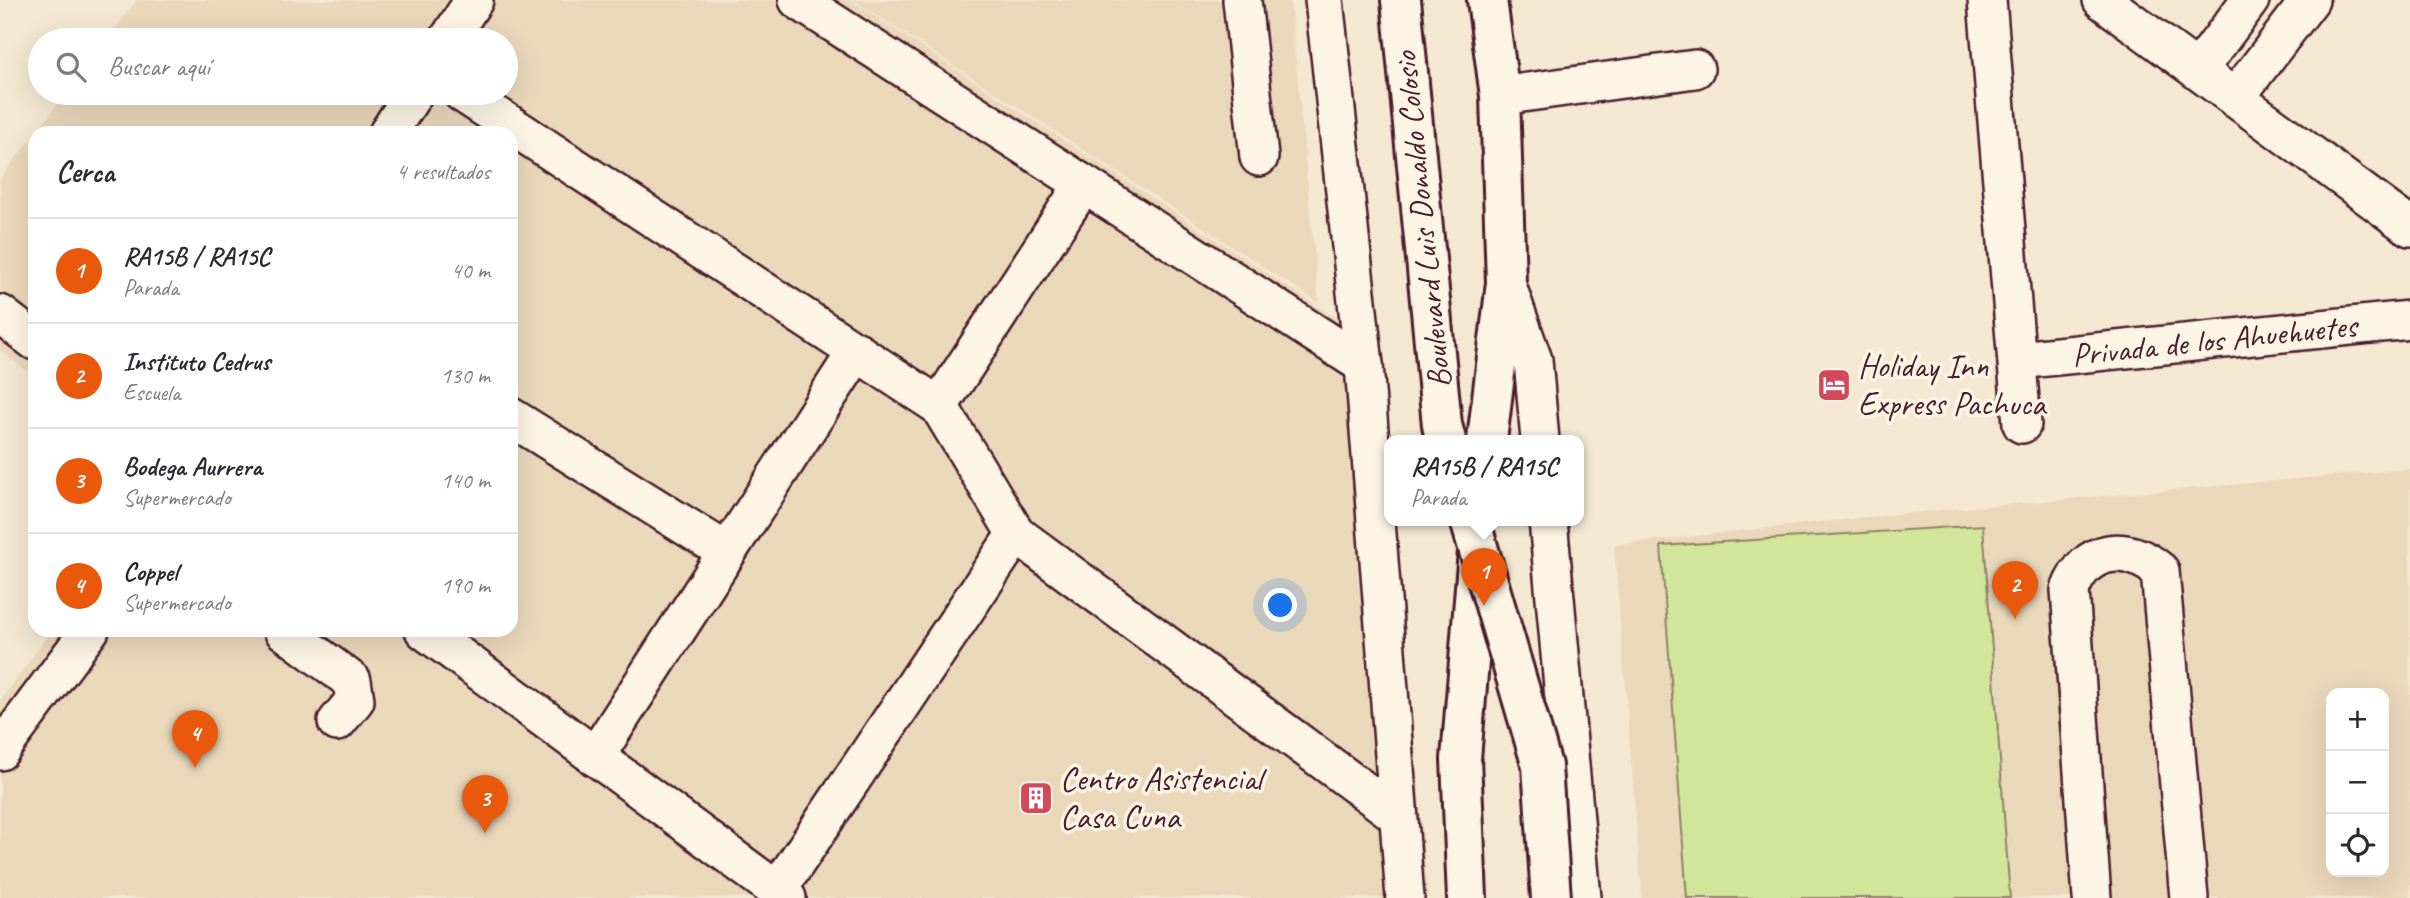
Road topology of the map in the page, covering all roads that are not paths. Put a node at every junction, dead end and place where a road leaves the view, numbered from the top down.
1 (474, 0) edge
2 (798, 0) edge
3 (1242, 0) edge
4 (1324, 0) edge
5 (1401, 0) edge
6 (1487, 0) edge
7 (1987, 0) edge
8 (2102, 0) edge
9 (2250, 0) edge
10 (2310, 0) edge
11 (456, 28) edge
12 (1695, 69) dead end
13 (2198, 70) junction
14 (1500, 96) junction
15 (2235, 98) junction
16 (406, 105) edge
17 (480, 105) edge
18 (393, 126) edge
19 (512, 126) edge
20 (518, 130) edge
21 (1259, 157) dead end
22 (1083, 185) junction
23 (2410, 228) edge
24 (1506, 283) junction
25 (0, 314) edge
26 (2410, 320) edge
27 (28, 336) edge
28 (856, 351) junction
29 (2017, 360) junction
30 (1364, 365) junction
31 (939, 405) junction
32 (518, 421) edge
33 (2022, 424) dead end
34 (1487, 433) edge
35 (1445, 435) edge
36 (1540, 435) edge
37 (1472, 526) edge
38 (1480, 526) edge
39 (1549, 526) edge
40 (1016, 534) junction
41 (727, 552) junction
42 (85, 637) edge
43 (292, 637) edge
44 (433, 637) edge
45 (337, 722) dead end
46 (0, 751) edge
47 (595, 757) junction
48 (1397, 815) junction
49 (782, 894) edge
50 (1405, 898) edge
51 (1467, 898) edge
52 (1551, 898) edge
53 (1582, 898) edge
54 (2092, 898) edge
55 (2189, 898) edge

1 - 11 street
2 - 22 street
3 - 21 street
4 - 30 street
5 - 35 main road, Boulevard Luis Donaldo Colosio
6 - 14 main road, Boulevard Luis Donaldo Colosio
7 - 29 street
8 - 13 street
9 - 13 street
10 - 15 street
12 - 14 street
13 - 15 street
14 - 24 main road, Boulevard Luis Donaldo Colosio
15 - 23 street
16 - 18 street
17 - 19 street
20 - 28 street
22 - 30 street
22 - 31 street
24 - 34 main road, Boulevard Luis Donaldo Colosio
24 - 36 street
25 - 27 street
26 - 29 street, Privada de los Ahuehuetes
28 - 31 street
28 - 41 street
29 - 33 street
30 - 48 street
31 - 40 street
32 - 41 street
37 - 52 main road, bridge
38 - 51 main road, bridge
39 - 53 street
40 - 48 street
40 - 49 street
41 - 47 street
42 - 46 street
43 - 45 street
44 - 47 street
47 - 49 street
48 - 50 street
54 - 55 street

